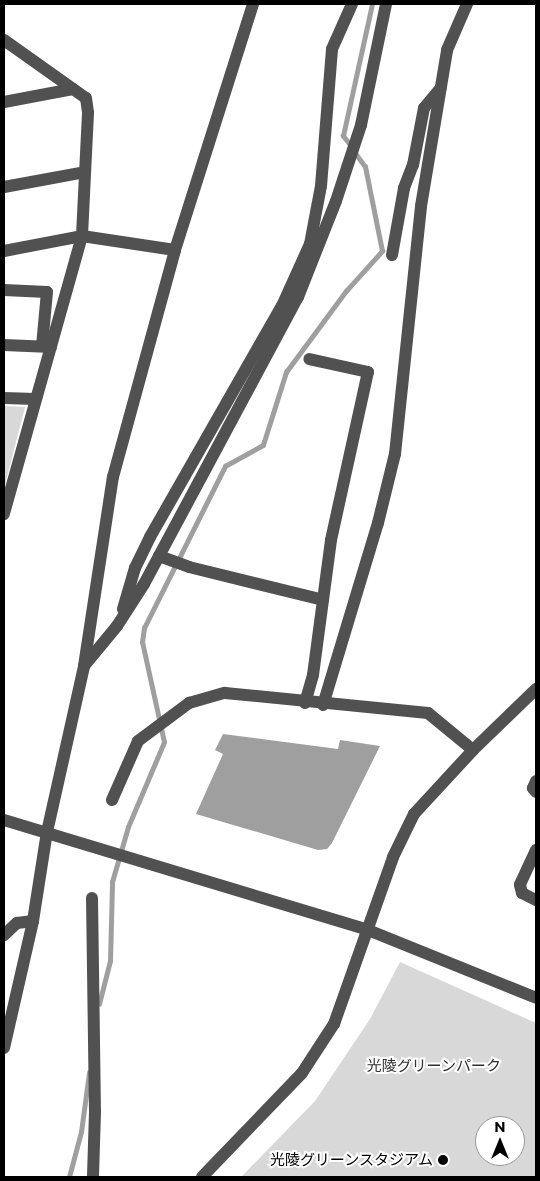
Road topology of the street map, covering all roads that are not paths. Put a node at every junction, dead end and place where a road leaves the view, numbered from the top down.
1 (252, 4) edge
2 (352, 4) edge
3 (386, 4) edge
4 (467, 4) edge
5 (4, 40) edge
6 (441, 88) junction
7 (73, 89) junction
8 (4, 102) edge
9 (85, 172) junction
10 (4, 187) edge
11 (82, 236) junction
12 (176, 250) junction
13 (4, 251) edge
14 (392, 255) dead end
15 (4, 290) edge
16 (4, 345) edge
17 (46, 347) junction
18 (309, 359) dead end
19 (4, 398) edge
20 (35, 399) junction
21 (4, 514) edge
22 (159, 556) junction
23 (323, 600) junction
24 (117, 626) junction
25 (84, 666) junction
26 (536, 689) edge
27 (305, 703) junction
28 (323, 705) junction
29 (473, 750) junction
30 (536, 781) edge
31 (536, 792) edge
32 (112, 800) dead end
33 (4, 820) edge
34 (47, 832) junction
35 (536, 850) edge
36 (92, 898) dead end
37 (536, 900) edge
38 (33, 921) junction
39 (368, 930) junction
40 (4, 935) edge
41 (536, 998) edge
42 (4, 1048) edge
43 (93, 1177) edge
44 (202, 1177) edge

1 - 12 street
2 - 24 street
3 - 22 street
4 - 6 street
5 - 7 street
6 - 14 street
6 - 28 street
7 - 8 street
7 - 9 street
9 - 10 street
9 - 11 street
11 - 12 street
11 - 13 street
11 - 17 street
12 - 25 street
15 - 17 street
16 - 17 street
17 - 20 street
18 - 23 street
19 - 20 street
20 - 21 street
22 - 23 street
22 - 24 street
23 - 27 street
24 - 25 street
25 - 34 street
26 - 29 street
27 - 28 street
27 - 32 street
28 - 29 street
29 - 39 street
30 - 31 street
33 - 34 street
34 - 38 street
34 - 39 street
35 - 37 street
36 - 43 street
38 - 40 street
38 - 42 street
39 - 41 street
39 - 44 street

